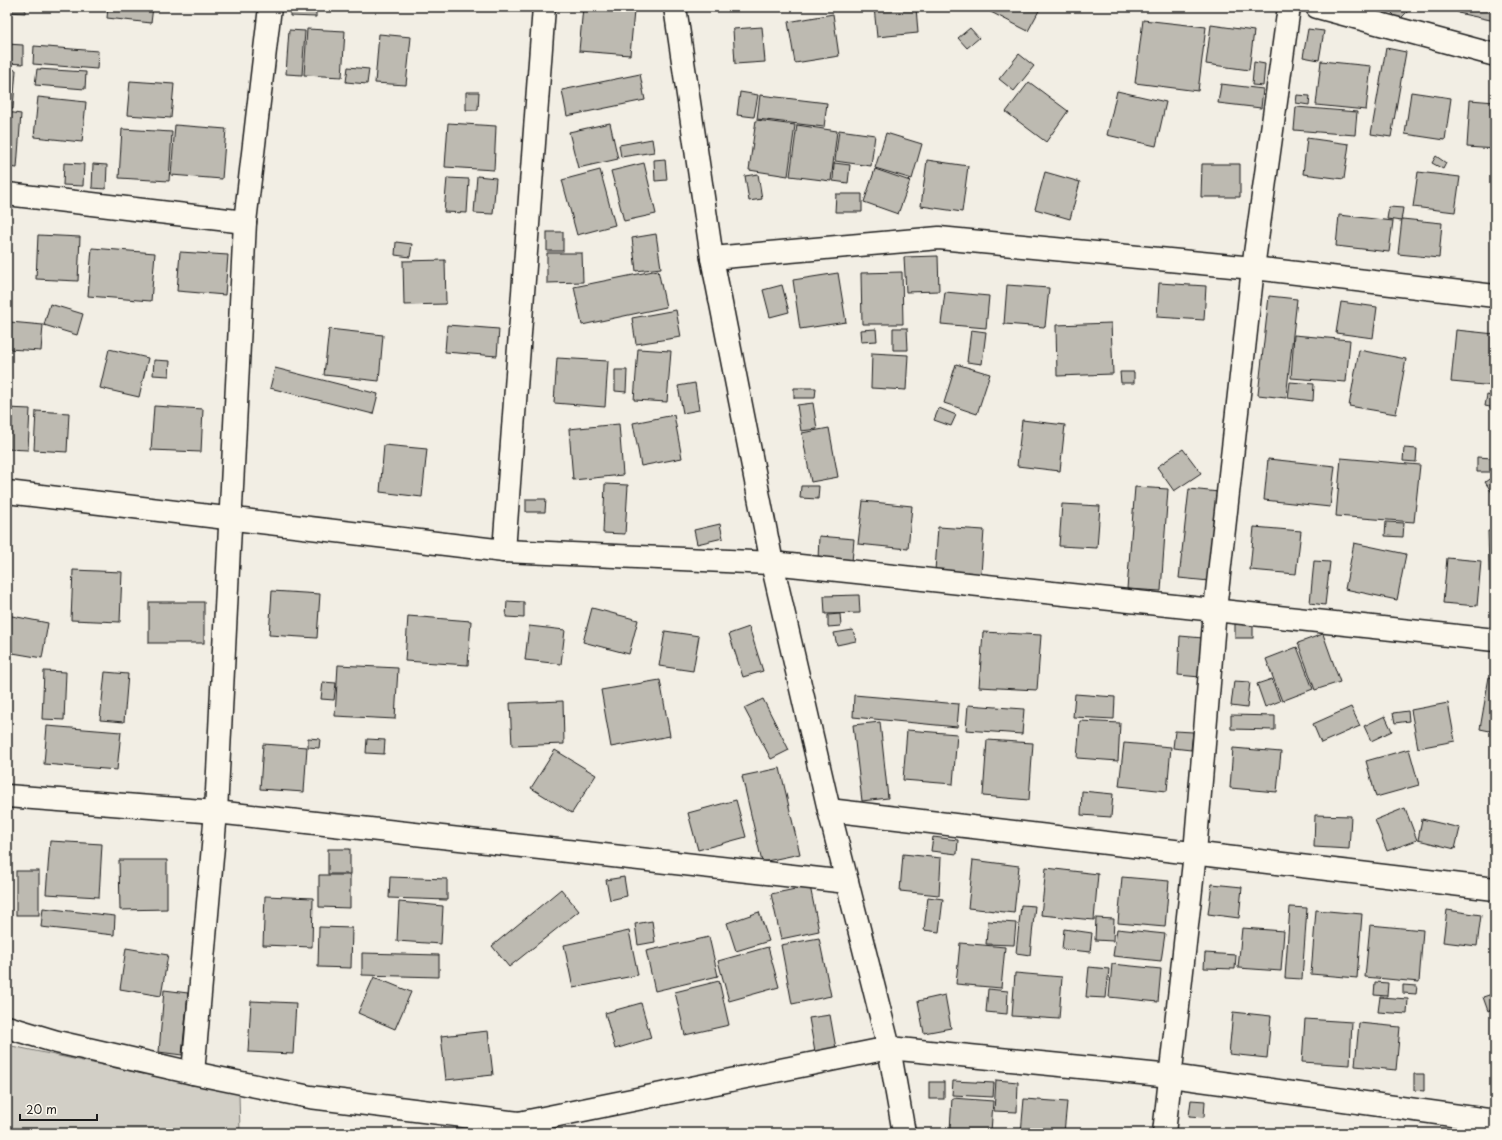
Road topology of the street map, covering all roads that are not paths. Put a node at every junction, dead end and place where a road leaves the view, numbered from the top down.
1 (270, 7) edge
2 (544, 7) edge
3 (675, 7) edge
4 (1289, 7) edge
5 (1317, 7) edge
6 (1495, 55) edge
7 (7, 194) edge
8 (245, 222) junction
9 (712, 258) junction
10 (1253, 268) junction
11 (1495, 296) edge
12 (7, 492) edge
13 (230, 518) junction
14 (504, 551) junction
15 (772, 563) junction
16 (1215, 610) junction
17 (1495, 640) edge
18 (7, 796) edge
19 (829, 810) junction
20 (216, 812) junction
21 (1195, 853) junction
22 (847, 882) junction
23 (1495, 888) edge
24 (7, 1027) edge
25 (889, 1048) junction
26 (193, 1073) junction
27 (1171, 1076) junction
28 (1495, 1121) edge
29 (904, 1133) edge
30 (1164, 1133) edge

1 - 8 street
2 - 14 street
3 - 9 street
4 - 10 street
5 - 6 street
7 - 8 street
8 - 13 street
9 - 10 street
9 - 15 street
10 - 11 street
10 - 16 street
12 - 13 street
13 - 14 street
13 - 20 street
14 - 15 street
15 - 16 street
15 - 19 street
16 - 17 street
16 - 21 street
18 - 20 street
19 - 21 street
19 - 22 street
20 - 22 street
20 - 26 street
21 - 23 street
21 - 27 street
22 - 25 street
24 - 26 street
25 - 26 street
25 - 27 street
25 - 29 street
27 - 28 street
27 - 30 street

